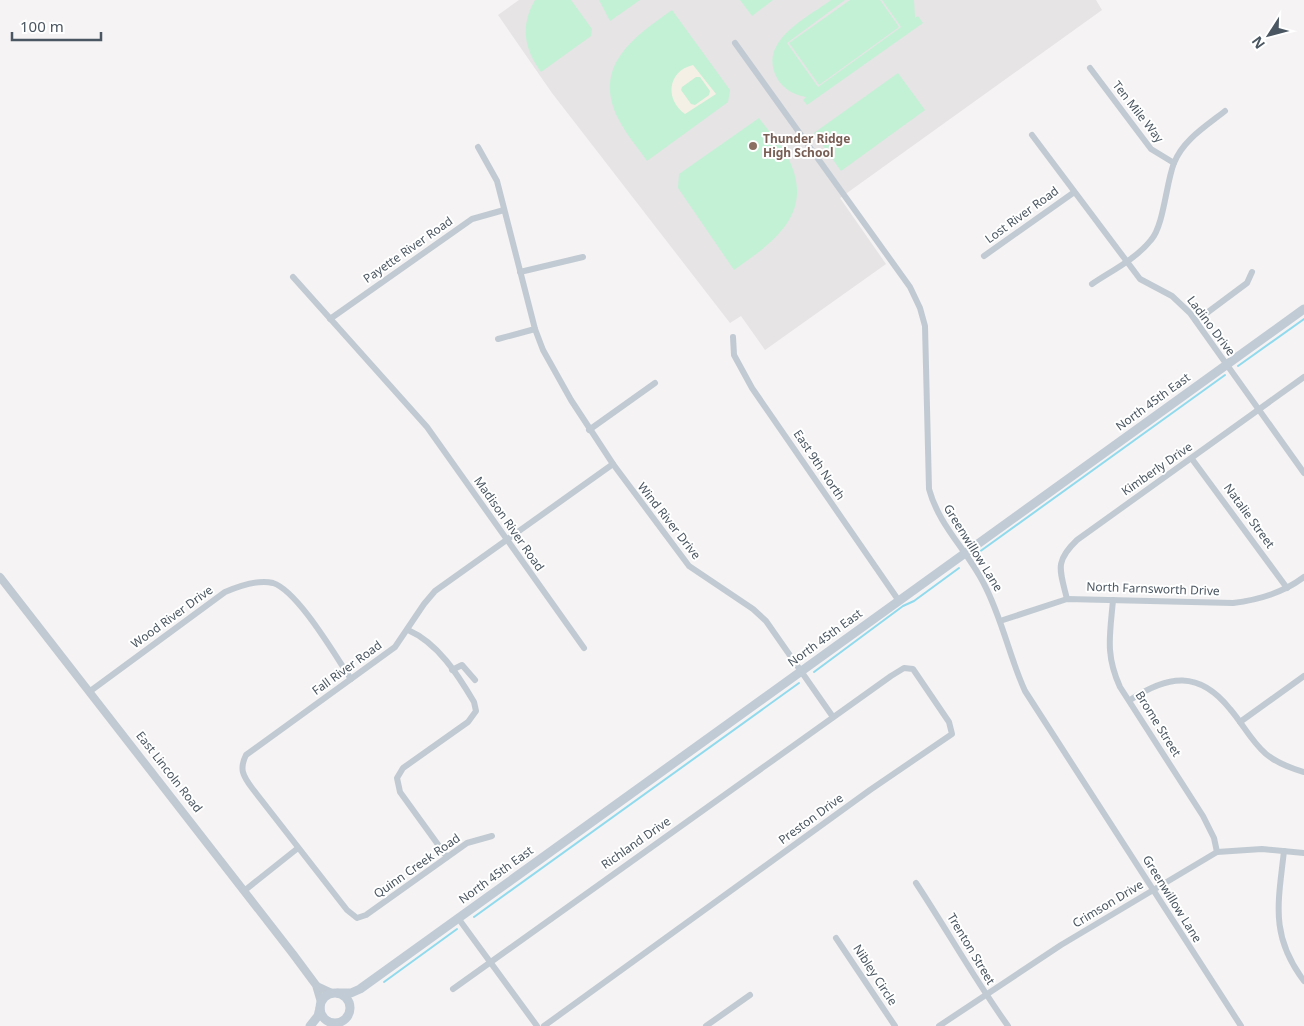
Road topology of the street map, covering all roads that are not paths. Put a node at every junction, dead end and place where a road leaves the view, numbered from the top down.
1 (735, 44) dead end
2 (1090, 68) dead end
3 (1225, 111) dead end
4 (1032, 135) dead end
5 (478, 148) dead end
6 (1174, 163) junction
7 (1073, 192) junction
8 (504, 210) junction
9 (984, 256) dead end
10 (583, 257) dead end
11 (1125, 262) junction
12 (520, 272) junction
13 (1252, 272) dead end
14 (293, 277) dead end
15 (1092, 284) dead end
16 (1304, 309) edge
17 (330, 319) junction
18 (1196, 321) junction
19 (535, 329) junction
20 (733, 337) dead end
21 (498, 338) dead end
22 (1226, 365) junction
23 (1304, 377) edge
24 (655, 384) dead end
25 (1258, 410) junction
26 (589, 430) junction
27 (1192, 458) junction
28 (613, 464) junction
29 (1304, 473) edge
30 (507, 540) junction
31 (964, 554) junction
32 (0, 577) edge
33 (1304, 577) edge
34 (1287, 588) junction
35 (1066, 599) junction
36 (899, 600) junction
37 (1113, 600) junction
38 (1000, 622) junction
39 (408, 630) junction
40 (584, 648) dead end
41 (452, 670) junction
42 (800, 671) junction
43 (1304, 676) edge
44 (351, 679) junction
45 (475, 680) dead end
46 (89, 692) junction
47 (1130, 700) junction
48 (833, 717) junction
49 (1240, 722) junction
50 (1304, 772) edge
51 (492, 836) dead end
52 (298, 848) junction
53 (1284, 851) junction
54 (1217, 852) junction
55 (1304, 853) edge
56 (447, 857) junction
57 (916, 883) dead end
58 (1153, 890) junction
59 (244, 891) junction
60 (357, 918) joint
61 (458, 918) junction
62 (836, 938) dead end
63 (491, 961) junction
64 (1304, 982) edge
65 (316, 985) junction
66 (360, 989) junction
67 (453, 989) dead end
68 (335, 993) junction
69 (985, 994) junction
70 (750, 995) dead end
71 (320, 1005) junction
72 (350, 1011) junction
73 (336, 1024) edge
74 (311, 1026) edge
75 (350, 1026) edge
76 (537, 1026) edge
77 (544, 1026) edge
78 (706, 1026) edge
79 (895, 1026) edge
80 (939, 1026) edge
81 (1008, 1026) edge
82 (1241, 1026) edge

1 - 31 street, Greenwillow Lane
2 - 6 street, Ten Mile Way
3 - 6 street
4 - 7 street, Ladino Drive
5 - 8 street
6 - 11 street
7 - 9 street, Lost River Road
7 - 11 street, Ladino Drive
8 - 12 street
8 - 17 street, Payette River Road
10 - 12 street
11 - 15 street
11 - 18 street, Ladino Drive
12 - 19 street
13 - 18 street
14 - 17 street, Madison River Road
16 - 22 main road, North 45th East
17 - 30 street, Madison River Road
18 - 22 street, Ladino Drive
19 - 21 street
19 - 26 street
20 - 36 street, East 9th North
22 - 25 street, Ladino Drive
22 - 31 main road, North 45th East
23 - 25 street, Kimberly Drive
24 - 26 street
25 - 27 street, Kimberly Drive
25 - 29 street, Ladino Drive
26 - 28 street, Wind River Drive
27 - 34 street, Natalie Street
27 - 35 street, Kimberly Drive
28 - 30 street, Fall River Road
28 - 42 street, Wind River Drive
30 - 39 street, Fall River Road
30 - 40 street, Madison River Road
31 - 36 main road, North 45th East
31 - 38 street, Greenwillow Lane
32 - 46 street, East Lincoln Road
33 - 34 street, North Farnsworth Drive
34 - 37 street, North Farnsworth Drive
35 - 37 street, North Farnsworth Drive
35 - 38 street, North Farnsworth Drive
36 - 42 main road, North 45th East
37 - 47 street, Brome Street
38 - 58 street, Greenwillow Lane
39 - 41 street
39 - 44 street, Fall River Road
41 - 45 street
41 - 56 street
42 - 48 street, Wind River Drive
42 - 61 main road, North 45th East
43 - 49 street
44 - 46 street, Wood River Drive
44 - 52 street, Fall River Road
46 - 59 street, East Lincoln Road
47 - 49 street
47 - 54 street, Brome Street
48 - 63 street, Richland Drive
48 - 77 street, Preston Drive
49 - 50 street
51 - 56 street, Quinn Creek Road
52 - 59 street
52 - 60 street, Fall River Road
53 - 54 street, Crimson Drive
53 - 55 street, Crimson Drive
53 - 64 street
54 - 58 street, Crimson Drive
56 - 60 street, Quinn Creek Road
57 - 69 street, Trenton Street
58 - 69 street, Crimson Drive
58 - 82 street, Greenwillow Lane
59 - 65 street, East Lincoln Road
61 - 63 street
61 - 66 main road, North 45th East
62 - 79 street, Nibley Circle
63 - 67 street, Richland Drive
63 - 76 street
65 - 68 street, East Lincoln Road
65 - 71 street, East Lincoln Road
66 - 68 main road, North 45th East
66 - 72 main road, North 45th East
68 - 71 main road
68 - 72 main road
69 - 80 street, Crimson Drive
69 - 81 street, Trenton Street
70 - 78 street
71 - 73 main road
71 - 74 main road
72 - 73 main road
72 - 75 main road
73 - 74 main road

